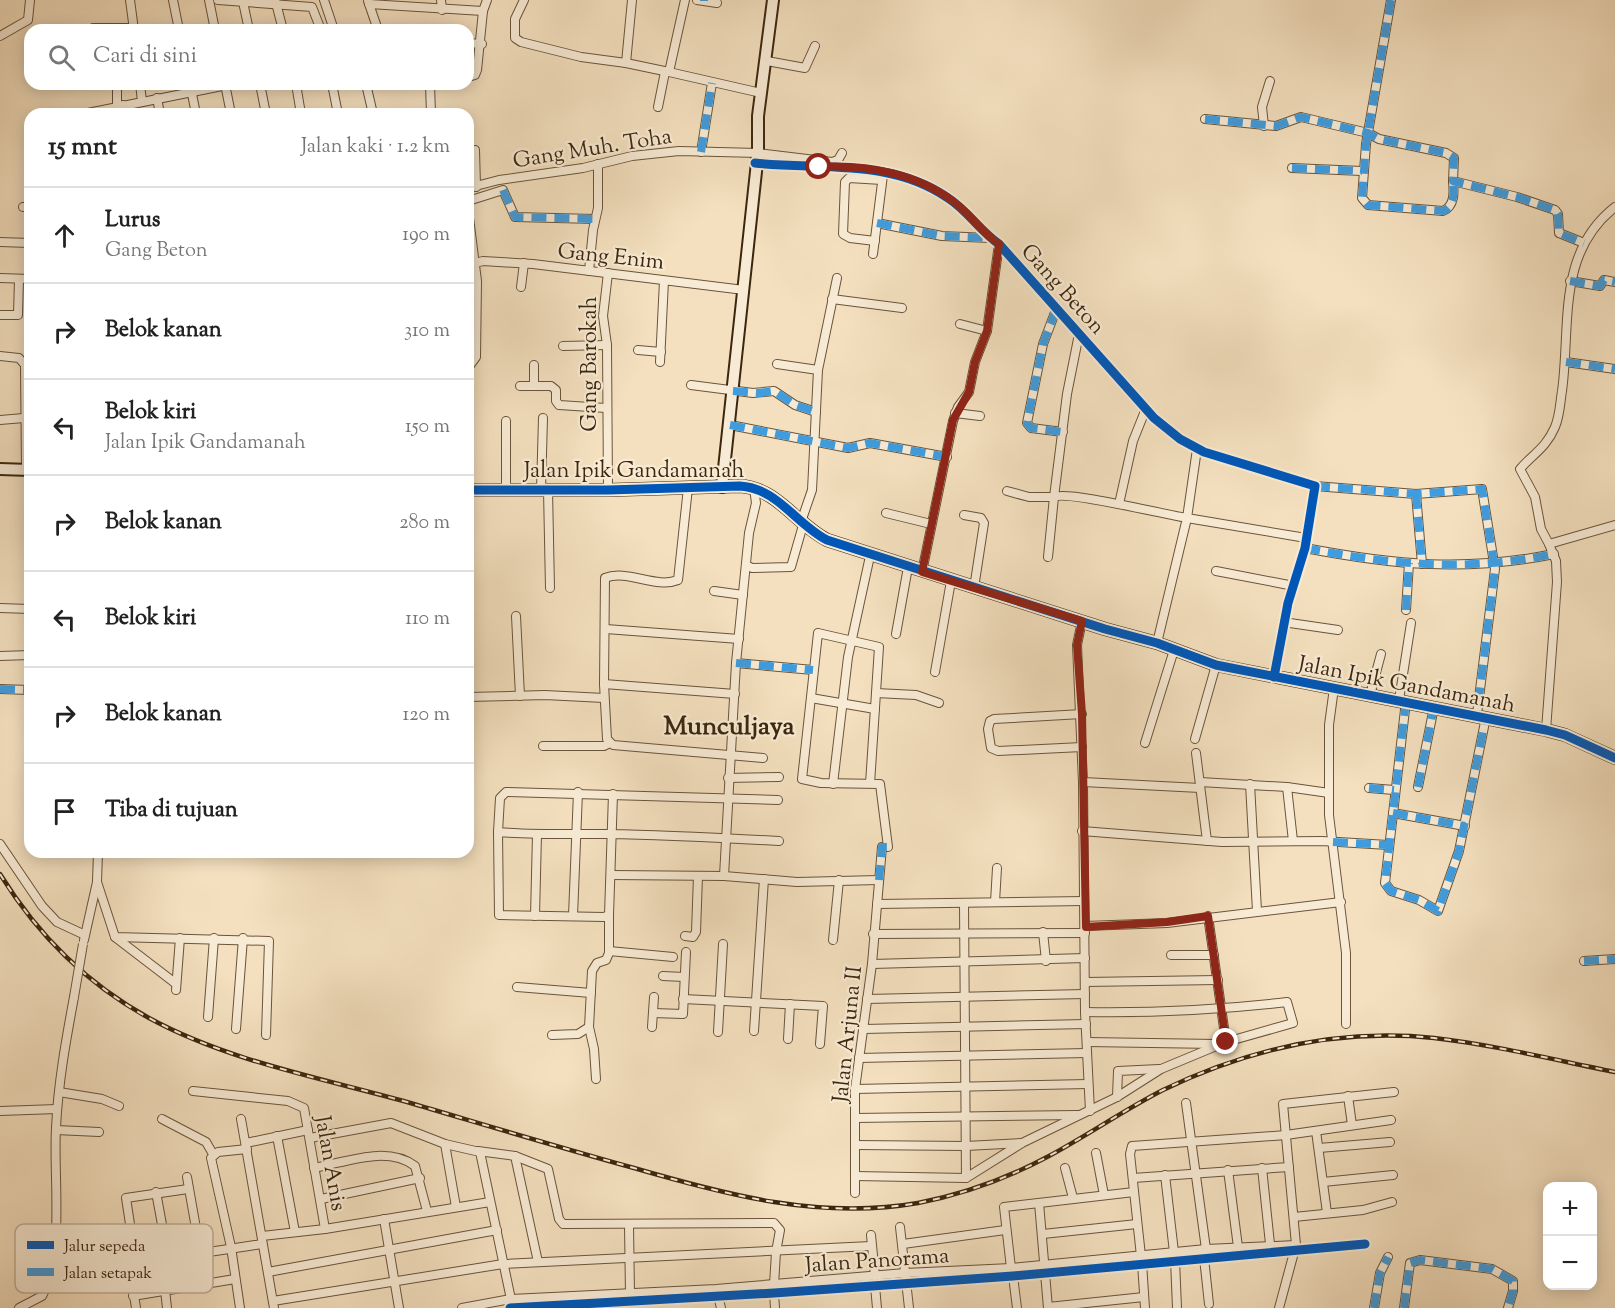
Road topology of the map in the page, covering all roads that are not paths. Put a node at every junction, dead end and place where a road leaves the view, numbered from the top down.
1 (30, 0) edge
2 (130, 0) edge
3 (173, 0) edge
4 (209, 0) edge
5 (218, 0) edge
6 (324, 0) edge
7 (441, 0) edge
8 (487, 0) edge
9 (524, 0) edge
10 (632, 0) edge
11 (685, 0) edge
12 (702, 0) edge
13 (773, 0) edge
14 (1390, 0) edge
15 (243, 2) junction
16 (368, 2) edge
17 (276, 3) junction
18 (717, 3) dead end
19 (442, 9) junction
20 (483, 11) junction
21 (133, 24) edge
22 (178, 24) edge
23 (213, 24) edge
24 (248, 24) edge
25 (281, 24) edge
26 (319, 24) edge
27 (332, 24) edge
28 (376, 24) edge
29 (0, 36) edge
30 (474, 43) edge
31 (482, 44) junction
32 (815, 46) dead end
33 (767, 61) junction
34 (626, 63) junction
35 (667, 72) junction
36 (474, 75) edge
37 (1270, 81) dead end
38 (712, 83) junction
39 (118, 90) edge
40 (141, 90) edge
41 (185, 90) edge
42 (191, 90) edge
43 (228, 90) edge
44 (261, 90) edge
45 (297, 90) edge
46 (333, 90) edge
47 (367, 90) edge
48 (429, 90) edge
49 (760, 93) junction
50 (157, 99) junction
51 (142, 101) junction
52 (120, 106) junction
53 (658, 107) dead end
54 (114, 108) edge
55 (159, 108) edge
56 (195, 108) edge
57 (230, 108) edge
58 (265, 108) edge
59 (301, 108) edge
60 (337, 108) edge
61 (372, 108) edge
62 (430, 108) edge
63 (1205, 119) dead end
64 (1264, 126) junction
65 (1368, 134) junction
66 (475, 150) dead end
67 (702, 152) junction
68 (842, 153) dead end
69 (757, 158) junction
70 (474, 162) edge
71 (1292, 168) dead end
72 (598, 170) junction
73 (1362, 171) junction
74 (883, 175) junction
75 (1453, 181) junction
76 (474, 186) edge
77 (474, 199) edge
78 (1615, 207) edge
79 (595, 219) junction
80 (877, 223) junction
81 (990, 238) junction
82 (875, 241) junction
83 (0, 242) edge
84 (24, 243) edge
85 (1584, 243) junction
86 (999, 244) junction
87 (873, 254) dead end
88 (474, 256) edge
89 (524, 263) junction
90 (475, 264) junction
91 (589, 271) junction
92 (608, 273) junction
93 (0, 278) edge
94 (837, 278) dead end
95 (19, 279) junction
96 (24, 279) edge
97 (664, 281) junction
98 (1575, 282) junction
99 (1615, 282) edge
100 (521, 287) dead end
101 (744, 290) junction
102 (832, 299) junction
103 (902, 308) dead end
104 (1056, 310) junction
105 (0, 315) edge
106 (960, 324) dead end
107 (474, 327) edge
108 (987, 331) junction
109 (1079, 334) junction
110 (607, 345) junction
111 (564, 346) dead end
112 (638, 350) dead end
113 (661, 352) junction
114 (0, 356) edge
115 (660, 362) dead end
116 (1570, 363) junction
117 (24, 364) edge
118 (777, 364) dead end
119 (534, 365) dead end
120 (1615, 369) edge
121 (818, 370) junction
122 (534, 385) junction
123 (691, 385) dead end
124 (520, 386) dead end
125 (733, 391) junction
126 (606, 408) junction
127 (1145, 411) junction
128 (816, 412) junction
129 (955, 413) junction
130 (980, 416) dead end
131 (543, 418) dead end
132 (0, 420) edge
133 (24, 421) edge
134 (506, 422) dead end
135 (730, 425) junction
136 (1063, 432) junction
137 (815, 442) junction
138 (1197, 449) junction
139 (947, 457) junction
140 (0, 469) edge
141 (24, 470) edge
142 (1315, 486) junction
143 (722, 487) junction
144 (688, 488) junction
145 (754, 488) junction
146 (474, 489) edge
147 (506, 489) junction
148 (545, 490) junction
149 (608, 490) junction
150 (1007, 491) dead end
151 (1416, 494) junction
152 (1054, 497) junction
153 (1119, 504) junction
154 (886, 513) dead end
155 (964, 516) dead end
156 (1187, 518) junction
157 (802, 524) junction
158 (931, 524) junction
159 (1615, 525) edge
160 (1306, 538) junction
161 (1549, 544) junction
162 (1305, 548) junction
163 (1554, 554) junction
164 (870, 556) junction
165 (1048, 557) dead end
166 (1409, 563) junction
167 (1422, 564) junction
168 (746, 565) junction
169 (1495, 565) junction
170 (908, 567) junction
171 (1216, 571) dead end
172 (922, 572) junction
173 (951, 581) junction
174 (1294, 586) junction
175 (550, 588) dead end
176 (974, 588) junction
177 (714, 591) dead end
178 (742, 595) junction
179 (0, 608) edge
180 (24, 609) edge
181 (1406, 610) dead end
182 (516, 616) dead end
183 (1082, 621) junction
184 (1283, 622) junction
185 (1411, 623) dead end
186 (606, 629) junction
187 (1338, 630) dead end
188 (896, 634) dead end
189 (739, 639) junction
190 (851, 642) junction
191 (1157, 643) junction
192 (1174, 650) junction
193 (1381, 654) dead end
194 (24, 655) edge
195 (0, 656) edge
196 (736, 663) junction
197 (1216, 665) junction
198 (813, 670) junction
199 (934, 672) dead end
200 (1274, 677) junction
201 (604, 684) junction
202 (1334, 688) junction
203 (0, 689) edge
204 (24, 690) edge
205 (876, 693) junction
206 (735, 694) junction
207 (1370, 695) junction
208 (520, 696) junction
209 (474, 697) edge
210 (604, 698) junction
211 (811, 698) junction
212 (1402, 701) junction
213 (939, 703) dead end
214 (842, 704) junction
215 (1434, 707) junction
216 (875, 709) junction
217 (1082, 714) junction
218 (1481, 716) junction
219 (1546, 730) junction
220 (1195, 739) dead end
221 (610, 743) junction
222 (1145, 743) dead end
223 (543, 746) dead end
224 (1082, 747) junction
225 (1196, 753) dead end
226 (730, 754) junction
227 (763, 758) dead end
228 (1615, 758) edge
229 (779, 777) dead end
230 (728, 778) junction
231 (1083, 782) junction
232 (833, 784) junction
233 (870, 784) junction
234 (1250, 784) junction
235 (1200, 785) junction
236 (1287, 787) junction
237 (1418, 787) dead end
238 (1369, 788) dead end
239 (1394, 790) junction
240 (578, 792) junction
241 (1329, 793) junction
242 (613, 794) junction
243 (727, 798) junction
244 (778, 800) dead end
245 (1393, 813) junction
246 (1465, 826) junction
247 (1082, 831) junction
248 (498, 832) junction
249 (537, 834) junction
250 (576, 834) junction
251 (611, 834) junction
252 (726, 839) junction
253 (1207, 841) junction
254 (1293, 841) junction
255 (779, 842) dead end
256 (1333, 842) junction
257 (1253, 843) junction
258 (0, 844) edge
259 (1388, 845) junction
260 (98, 858) edge
261 (997, 868) dead end
262 (611, 875) junction
263 (698, 876) junction
264 (724, 876) junction
265 (764, 879) junction
266 (838, 880) junction
267 (879, 880) junction
268 (96, 882) junction
269 (1084, 901) junction
270 (995, 902) junction
271 (1341, 902) junction
272 (877, 904) junction
273 (964, 904) junction
274 (1257, 911) junction
275 (609, 915) junction
276 (535, 916) junction
277 (573, 916) junction
278 (1208, 916) junction
279 (1085, 930) junction
280 (1043, 932) junction
281 (963, 933) junction
282 (873, 934) junction
283 (85, 935) junction
284 (685, 936) dead end
285 (116, 937) junction
286 (180, 938) junction
287 (214, 938) junction
288 (243, 938) junction
289 (833, 940) dead end
290 (723, 944) dead end
291 (609, 951) junction
292 (686, 952) dead end
293 (1171, 955) dead end
294 (1214, 955) junction
295 (673, 957) dead end
296 (1086, 958) junction
297 (1615, 959) edge
298 (1046, 961) junction
299 (1584, 961) dead end
300 (965, 963) junction
301 (872, 964) junction
302 (663, 976) dead end
303 (684, 977) junction
304 (1218, 980) junction
305 (1085, 982) junction
306 (517, 987) dead end
307 (591, 993) junction
308 (1085, 994) junction
309 (654, 997) dead end
310 (965, 997) junction
311 (683, 999) junction
312 (867, 999) junction
313 (720, 1001) junction
314 (756, 1003) junction
315 (790, 1004) junction
316 (1220, 1010) junction
317 (653, 1012) junction
318 (1085, 1012) junction
319 (208, 1017) dead end
320 (1086, 1024) junction
321 (1346, 1024) dead end
322 (589, 1027) junction
323 (652, 1027) dead end
324 (964, 1027) junction
325 (236, 1029) dead end
326 (864, 1029) junction
327 (754, 1031) dead end
328 (718, 1032) dead end
329 (266, 1035) dead end
330 (552, 1035) dead end
331 (788, 1040) dead end
332 (1087, 1042) junction
333 (1223, 1043) junction
334 (820, 1044) dead end
335 (1087, 1053) junction
336 (964, 1056) junction
337 (859, 1058) junction
338 (1161, 1069) junction
339 (596, 1079) dead end
340 (1088, 1084) junction
341 (965, 1085) junction
342 (855, 1089) junction
343 (193, 1091) dead end
344 (59, 1092) junction
345 (1394, 1092) dead end
346 (1348, 1096) junction
347 (1117, 1097) junction
348 (1186, 1103) dead end
349 (119, 1106) dead end
350 (57, 1109) junction
351 (0, 1111) edge
352 (1086, 1113) junction
353 (965, 1115) junction
354 (855, 1118) junction
355 (162, 1119) dead end
356 (241, 1119) dead end
357 (1391, 1120) dead end
358 (1352, 1125) junction
359 (56, 1130) junction
360 (1316, 1131) junction
361 (99, 1132) dead end
362 (309, 1134) junction
363 (1286, 1135) junction
364 (277, 1136) junction
365 (1193, 1141) junction
366 (1390, 1142) dead end
367 (1022, 1143) junction
368 (445, 1144) junction
369 (855, 1145) junction
370 (247, 1146) junction
371 (966, 1146) junction
372 (1319, 1148) junction
373 (478, 1151) junction
374 (1096, 1153) dead end
375 (213, 1154) junction
376 (515, 1156) junction
377 (1289, 1167) junction
378 (315, 1168) junction
379 (1065, 1168) dead end
380 (1262, 1168) junction
381 (1228, 1170) junction
382 (1197, 1172) junction
383 (1165, 1175) junction
384 (1393, 1175) dead end
385 (855, 1176) junction
386 (187, 1177) dead end
387 (420, 1178) junction
388 (966, 1178) junction
389 (1133, 1178) junction
390 (1323, 1182) junction
391 (188, 1189) junction
392 (156, 1192) junction
393 (1134, 1192) junction
394 (855, 1193) dead end
395 (1104, 1196) junction
396 (1073, 1198) junction
397 (321, 1199) junction
398 (490, 1202) junction
399 (1039, 1203) junction
400 (1392, 1203) dead end
401 (456, 1207) junction
402 (427, 1211) junction
403 (1327, 1213) junction
404 (1294, 1217) junction
405 (384, 1219) junction
406 (55, 1224) edge
407 (130, 1224) edge
408 (162, 1224) edge
409 (195, 1224) edge
410 (1137, 1224) junction
411 (628, 1225) junction
412 (900, 1227) dead end
413 (325, 1229) junction
414 (497, 1230) junction
415 (1005, 1230) junction
416 (295, 1232) junction
417 (871, 1234) dead end
418 (1043, 1234) junction
419 (262, 1240) junction
420 (903, 1244) junction
421 (1270, 1244) junction
422 (1365, 1244) dead end
423 (871, 1246) junction
424 (231, 1247) junction
425 (1238, 1247) junction
426 (1295, 1247) junction
427 (213, 1249) edge
428 (1206, 1249) junction
429 (389, 1252) junction
430 (776, 1252) junction
431 (1174, 1256) junction
432 (1388, 1257) dead end
433 (628, 1258) junction
434 (1204, 1258) junction
435 (1142, 1260) junction
436 (538, 1262) junction
437 (503, 1264) junction
438 (1045, 1268) junction
439 (268, 1272) junction
440 (1012, 1272) junction
441 (906, 1273) junction
442 (875, 1276) junction
443 (235, 1279) junction
444 (213, 1282) edge
445 (394, 1283) junction
446 (907, 1283) junction
447 (875, 1286) junction
448 (774, 1289) junction
449 (717, 1292) junction
450 (43, 1293) edge
451 (133, 1293) edge
452 (149, 1293) edge
453 (165, 1293) edge
454 (630, 1294) junction
455 (133, 1296) junction
456 (1144, 1297) junction
457 (676, 1299) junction
458 (1209, 1304) dead end
459 (273, 1305) edge
460 (511, 1306) edge
461 (582, 1306) edge
462 (1048, 1307) edge
463 (19, 1308) edge
464 (136, 1308) edge
465 (167, 1308) edge
466 (240, 1308) edge
467 (399, 1308) edge
468 (462, 1308) edge
469 (679, 1308) edge
470 (721, 1308) edge
471 (775, 1308) edge
472 (877, 1308) edge
473 (909, 1308) edge
474 (1014, 1308) edge
475 (1145, 1308) edge
476 (1177, 1308) edge
477 (1279, 1308) edge
478 (1374, 1308) edge
479 (1404, 1308) edge
480 (1508, 1308) edge

1 - 29 street
2 - 21 street
3 - 22 street
4 - 23 street
5 - 15 street
6 - 27 street
7 - 19 street
8 - 20 street
9 - 34 street
10 - 34 street
11 - 35 street
12 - 18 street
13 - 33 street
14 - 65 street
15 - 17 street
15 - 24 street
16 - 19 street
16 - 28 street
17 - 25 street
17 - 26 street
19 - 20 street
20 - 31 street
30 - 31 street
31 - 36 street
32 - 33 street
33 - 49 street
34 - 35 street
35 - 38 street
35 - 53 street
37 - 64 street
38 - 49 street
38 - 67 street
39 - 52 street
40 - 51 street
41 - 50 street
42 - 56 street
43 - 57 street
44 - 58 street
45 - 59 street
46 - 60 street
47 - 61 street
48 - 62 street
49 - 69 street
50 - 51 street
50 - 55 street
51 - 52 street
52 - 54 street
63 - 64 street
64 - 65 street
65 - 73 street
65 - 75 street
66 - 70 street
67 - 69 street, Gang Muh. Toha
67 - 72 street, Gang Muh. Toha
68 - 69 street
69 - 74 street, Gang Beton
69 - 101 street
71 - 73 street
72 - 76 street, Gang Muh. Toha
72 - 79 street
73 - 75 street
74 - 80 street
74 - 81 street, Gang Beton
74 - 82 street
75 - 85 street
77 - 79 street
78 - 85 street
79 - 91 street
80 - 81 street
80 - 82 street
81 - 86 street, Gang Beton
82 - 87 street
83 - 84 street
85 - 98 street
86 - 104 street, Gang Beton
86 - 108 street
88 - 90 street
89 - 90 street, Gang Enim
89 - 91 street, Gang Enim
89 - 100 street
90 - 107 street
91 - 92 street, Gang Enim
92 - 97 street, Gang Enim
92 - 110 street, Gang Barokah
93 - 95 street
94 - 102 street
95 - 96 street
95 - 105 street
97 - 101 street, Gang Enim
97 - 113 street
98 - 99 street
98 - 116 street
101 - 125 street
102 - 103 street
102 - 121 street
104 - 109 street, Gang Beton
104 - 136 street
106 - 108 street
108 - 129 street
109 - 127 street, Gang Beton
109 - 136 street
110 - 111 street
110 - 126 street, Gang Barokah
112 - 113 street
113 - 115 street
114 - 117 street
116 - 120 street
116 - 161 street
118 - 121 street
119 - 122 street
121 - 128 street
122 - 124 street
122 - 126 street
123 - 125 street
125 - 128 street
125 - 135 street
126 - 149 street, Gang Barokah
127 - 138 street, Gang Beton
127 - 153 street
128 - 137 street
129 - 130 street
129 - 139 street
131 - 148 street
132 - 133 street
134 - 147 street
135 - 137 street
135 - 143 street
136 - 152 street
137 - 139 street
137 - 157 street
138 - 142 street, Gang Beton
138 - 156 street
139 - 158 street
140 - 141 street
142 - 151 street, Gang Beton
142 - 160 street
143 - 144 street, Jalan Ipik Gandamanah
143 - 145 street, Jalan Ipik Gandamanah
144 - 149 street, Jalan Ipik Gandamanah
144 - 186 street
145 - 157 street, Jalan Ipik Gandamanah
145 - 168 street
146 - 147 street, Jalan Ipik Gandamanah
147 - 148 street, Jalan Ipik Gandamanah
148 - 149 street, Jalan Ipik Gandamanah
148 - 175 street
150 - 152 street
151 - 167 street
151 - 169 street, Gang Beton
152 - 153 street
152 - 165 street
153 - 156 street
154 - 158 street
155 - 176 street
156 - 160 street
156 - 191 street
157 - 164 street, Jalan Ipik Gandamanah
157 - 168 street
158 - 172 street
159 - 161 street
160 - 162 street
161 - 163 street
162 - 166 street
162 - 174 street
163 - 169 street
163 - 219 street
164 - 170 street, Jalan Ipik Gandamanah
164 - 190 street
166 - 167 street
166 - 181 street
167 - 169 street
168 - 178 street
169 - 218 street
170 - 172 street, Jalan Ipik Gandamanah
170 - 188 street
171 - 174 street
172 - 173 street, Jalan Ipik Gandamanah
173 - 176 street, Jalan Ipik Gandamanah
173 - 199 street
174 - 184 street
176 - 183 street, Jalan Ipik Gandamanah
177 - 178 street
178 - 189 street
179 - 180 street
182 - 208 street
183 - 191 street, Jalan Ipik Gandamanah
183 - 217 street
184 - 187 street
184 - 200 street
185 - 212 street
186 - 189 street
186 - 201 street
189 - 196 street
190 - 198 street
190 - 205 street
190 - 214 street
191 - 192 street, Jalan Ipik Gandamanah
192 - 197 street, Jalan Ipik Gandamanah
192 - 222 street
193 - 207 street
194 - 195 street
196 - 198 street
196 - 206 street
197 - 200 street, Jalan Ipik Gandamanah
197 - 220 street
198 - 211 street
200 - 202 street, Jalan Ipik Gandamanah
201 - 206 street
201 - 210 street
202 - 207 street, Jalan Ipik Gandamanah
202 - 241 street
203 - 204 street
205 - 213 street
205 - 216 street
206 - 226 street
207 - 212 street, Jalan Ipik Gandamanah
208 - 209 street
208 - 210 street
210 - 221 street
211 - 214 street
211 - 232 street
212 - 215 street, Jalan Ipik Gandamanah
212 - 239 street
214 - 216 street
214 - 232 street
215 - 218 street, Jalan Ipik Gandamanah
215 - 237 street
216 - 233 street
217 - 224 street
217 - 224 street
218 - 219 street, Jalan Ipik Gandamanah
218 - 246 street
219 - 228 street, Jalan Ipik Gandamanah
221 - 223 street
221 - 226 street
224 - 231 street
225 - 235 street
226 - 227 street
226 - 230 street
229 - 230 street
230 - 243 street
231 - 235 street
231 - 247 street
232 - 233 street
233 - 267 street, Jalan Arjuna II
234 - 235 street
234 - 236 street
234 - 257 street
235 - 253 street
236 - 241 street
236 - 254 street
238 - 239 street
239 - 245 street
240 - 242 street
240 - 248 street
240 - 250 street
241 - 256 street
242 - 243 street
242 - 251 street
243 - 244 street
243 - 252 street
245 - 246 street
245 - 259 street
246 - 259 street
247 - 253 street
247 - 269 street
248 - 249 street
248 - 276 street
249 - 250 street
249 - 276 street
250 - 251 street
250 - 277 street
251 - 252 street
251 - 262 street
252 - 255 street
252 - 264 street
253 - 257 street
254 - 256 street
254 - 257 street
256 - 259 street
256 - 271 street
257 - 274 street
258 - 283 street
260 - 268 street
261 - 270 street
262 - 263 street
262 - 275 street
263 - 264 street
263 - 284 street
264 - 265 street
265 - 266 street
265 - 314 street
266 - 267 street
266 - 289 street
267 - 272 street, Jalan Arjuna II
268 - 283 street
268 - 285 street
269 - 270 street
269 - 279 street
270 - 273 street
271 - 274 street
271 - 321 street
272 - 273 street
272 - 282 street, Jalan Arjuna II
273 - 281 street
274 - 278 street
275 - 277 street
275 - 291 street
276 - 277 street
278 - 279 street
278 - 294 street
279 - 280 street
279 - 296 street
280 - 281 street
280 - 298 street
281 - 282 street
281 - 300 street
282 - 301 street, Jalan Arjuna II
283 - 344 street, bridge
285 - 286 street
285 - 286 street
286 - 287 street
287 - 288 street
287 - 319 street
288 - 325 street
288 - 329 street
290 - 313 street
291 - 295 street
291 - 307 street
292 - 303 street
293 - 294 street
294 - 304 street
296 - 298 street
296 - 305 street
297 - 299 street
298 - 300 street
300 - 301 street
300 - 310 street
301 - 312 street, Jalan Arjuna II
302 - 303 street
303 - 311 street
304 - 305 street
304 - 316 street
305 - 308 street
306 - 307 street
307 - 322 street
308 - 310 street
308 - 318 street
309 - 317 street
310 - 312 street
310 - 324 street
311 - 313 street
311 - 317 street
312 - 326 street, Jalan Arjuna II
313 - 314 street
313 - 328 street
314 - 315 street
314 - 327 street
315 - 331 street
315 - 334 street
316 - 318 street
316 - 333 street
316 - 333 street
317 - 323 street
318 - 320 street
320 - 324 street
320 - 332 street
322 - 330 street
322 - 339 street
324 - 326 street
324 - 336 street
326 - 337 street, Jalan Arjuna II
332 - 333 street
332 - 335 street
333 - 338 street
335 - 336 street
335 - 340 street
336 - 337 street
336 - 341 street
337 - 342 street, Jalan Arjuna II
338 - 347 street
338 - 347 street
340 - 341 street
340 - 352 street
341 - 342 street
341 - 353 street
342 - 354 street, Jalan Arjuna II
343 - 362 street, Jalan Anis
344 - 349 street
344 - 350 street
345 - 346 street
346 - 358 street
346 - 363 street
347 - 352 street
348 - 365 street
350 - 351 street
350 - 359 street
352 - 353 street
352 - 367 street
353 - 354 street
353 - 371 street
354 - 369 street, Jalan Arjuna II
355 - 375 street
356 - 370 street
357 - 358 street
358 - 360 street
359 - 361 street
359 - 406 street
360 - 363 street
360 - 372 street
362 - 364 street
362 - 368 street
362 - 378 street, Jalan Anis
363 - 365 street
363 - 377 street
364 - 370 street
364 - 416 street
365 - 382 street
365 - 389 street
366 - 372 street
367 - 371 street
367 - 388 street
368 - 373 street
368 - 401 street
369 - 371 street
369 - 385 street, Jalan Arjuna II
370 - 375 street
370 - 419 street
371 - 388 street
372 - 390 street
373 - 376 street
373 - 398 street
374 - 395 street
375 - 424 street
376 - 411 street
376 - 436 street
377 - 380 street
377 - 404 street
378 - 387 street
378 - 397 street, Jalan Anis
379 - 396 street
380 - 381 street
380 - 421 street
381 - 382 street
381 - 425 street
382 - 383 street
382 - 428 street
383 - 389 street
383 - 431 street
384 - 390 street
385 - 388 street
385 - 394 street, Jalan Arjuna II
386 - 391 street
387 - 397 street
387 - 402 street
389 - 393 street
390 - 403 street
391 - 392 street
391 - 409 street
392 - 407 street
392 - 408 street
393 - 395 street
393 - 410 street
395 - 396 street
396 - 399 street
397 - 413 street, Jalan Anis
398 - 401 street
398 - 414 street
399 - 415 street
399 - 418 street
400 - 403 street
401 - 402 street
402 - 405 street
403 - 404 street
404 - 426 street
405 - 413 street
405 - 429 street
410 - 418 street
410 - 435 street
411 - 430 street
411 - 433 street
412 - 420 street
413 - 416 street
414 - 429 street
414 - 437 street
415 - 420 street
415 - 440 street
416 - 419 street
417 - 423 street
418 - 438 street
419 - 424 street
419 - 439 street
420 - 441 street
421 - 425 street
421 - 426 street
422 - 426 street
423 - 430 street
423 - 442 street
424 - 427 street
424 - 443 street
425 - 428 street
426 - 434 street
426 - 477 street
428 - 431 street
429 - 439 street
429 - 445 street
430 - 433 street
430 - 448 street
431 - 434 street
431 - 435 street
431 - 476 street
432 - 478 street
433 - 436 street
433 - 454 street
434 - 458 street
435 - 438 street
435 - 456 street
436 - 437 street
437 - 445 street
437 - 460 street
438 - 440 street
438 - 462 street
439 - 459 street
440 - 441 street, Jalan Panorama
440 - 446 street
440 - 474 street
441 - 442 street, Jalan Panorama
441 - 446 street
442 - 448 street, Jalan Panorama
443 - 444 street
443 - 466 street
445 - 459 street
445 - 467 street
446 - 447 street
446 - 473 street
447 - 448 street
447 - 472 street
448 - 449 street, Jalan Panorama
448 - 471 street
449 - 454 street, Jalan Panorama
449 - 457 street
449 - 470 street
450 - 463 street
451 - 455 street
452 - 455 street
453 - 465 street
454 - 460 street, Jalan Panorama
455 - 464 street
456 - 462 street
456 - 475 street
457 - 461 street
457 - 469 street
460 - 461 street
460 - 468 street, Jalan Panorama
479 - 480 street

